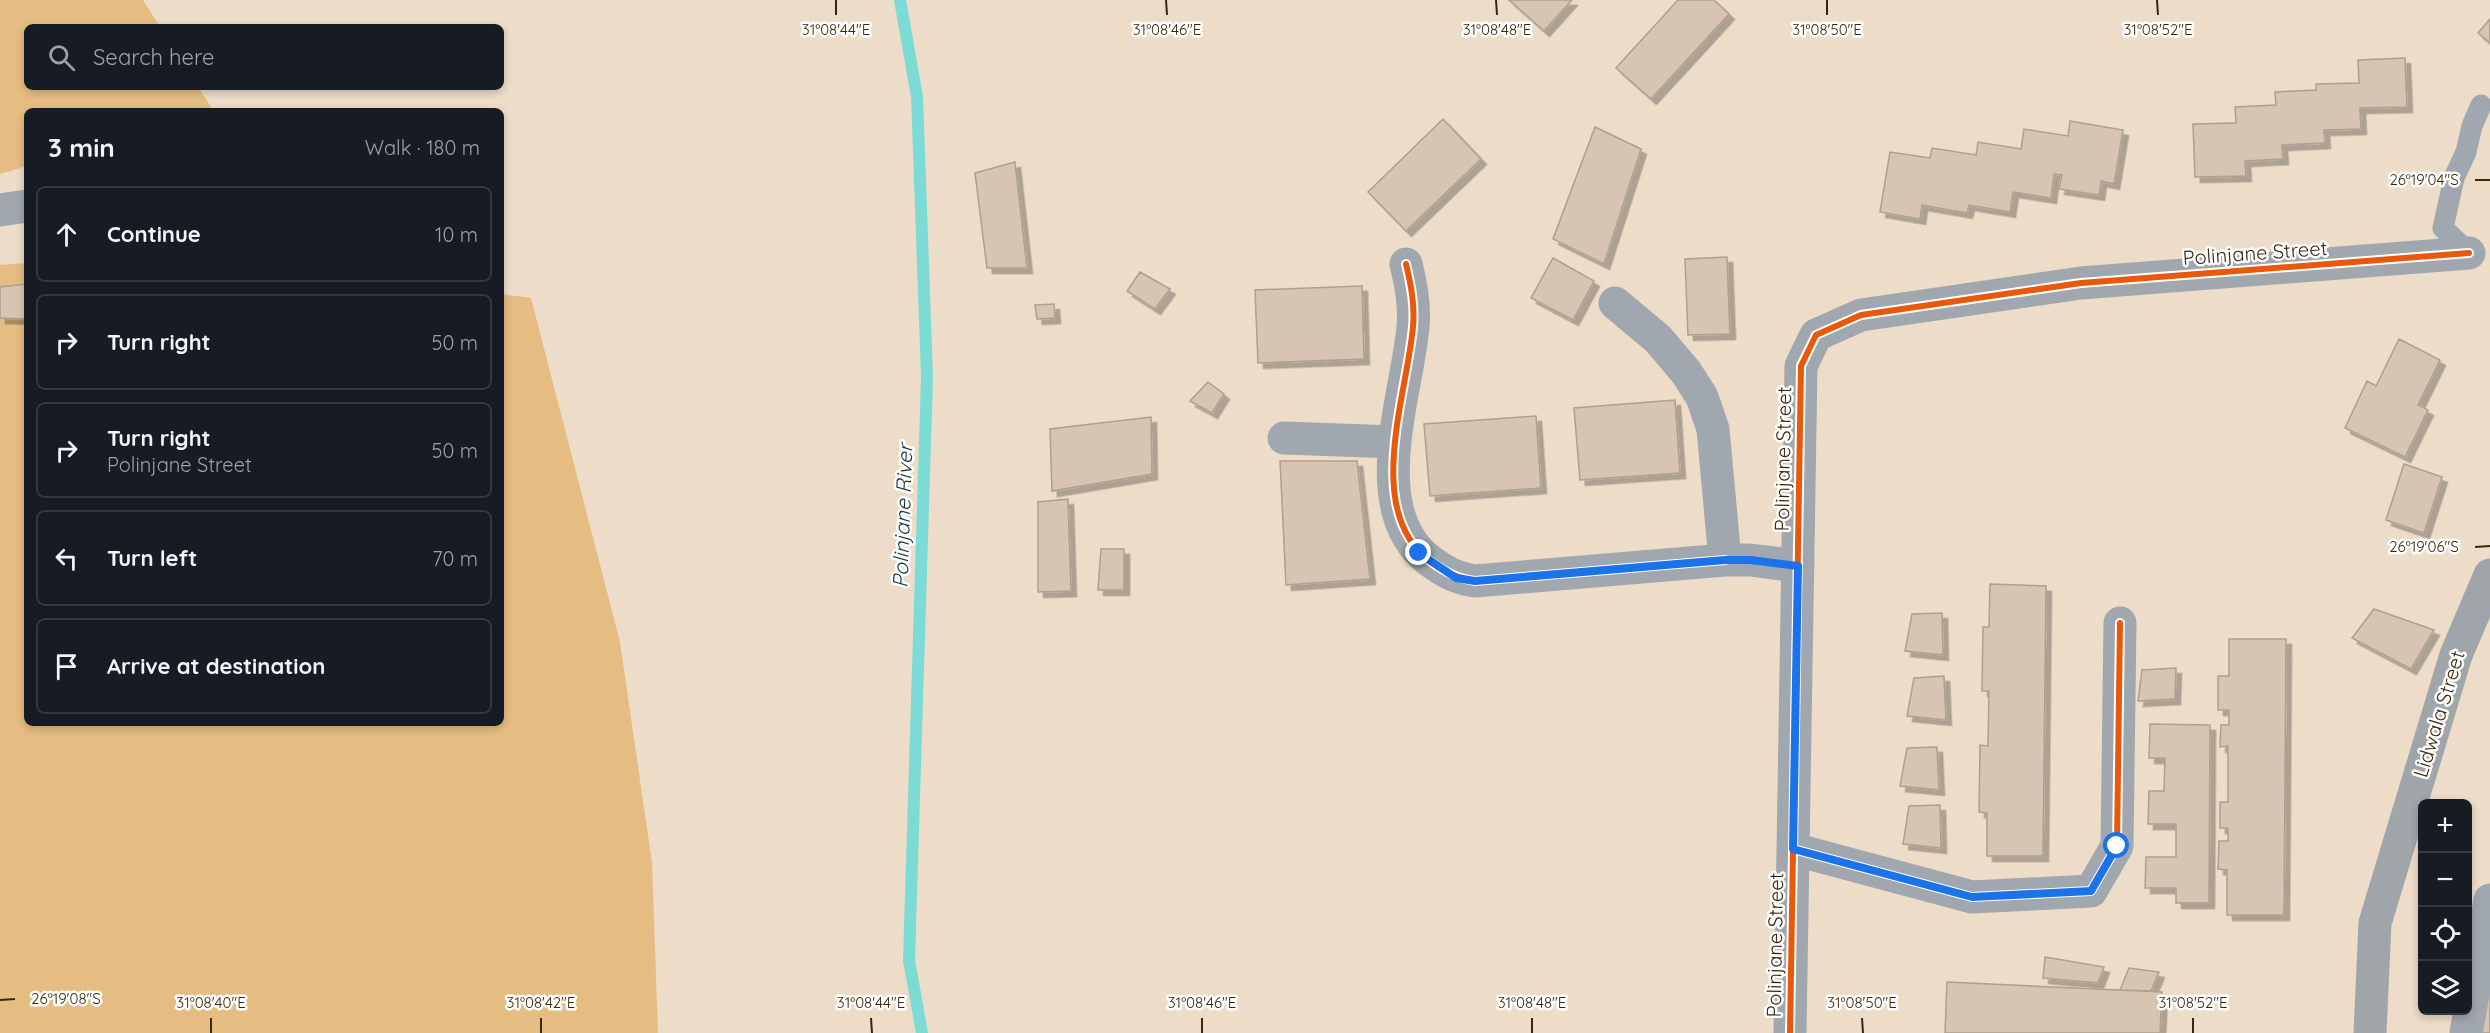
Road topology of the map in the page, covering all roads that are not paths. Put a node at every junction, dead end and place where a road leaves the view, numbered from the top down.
1 (2481, 105) dead end
2 (24, 206) edge
3 (0, 210) edge
4 (2469, 253) joint
5 (1406, 264) dead end
6 (1615, 303) dead end
7 (1284, 438) dead end
8 (1395, 442) junction
9 (1725, 560) junction
10 (1798, 566) junction
11 (2490, 575) edge
12 (2120, 623) dead end
13 (1793, 849) junction
14 (2490, 900) edge
15 (1790, 1033) edge
16 (2370, 1033) edge
17 (2466, 1033) edge

1 - 4 lane
2 - 3 street
4 - 10 street, Polinjane Street
5 - 8 street
6 - 9 street
7 - 8 street
8 - 9 street
9 - 10 street
10 - 13 street, Polinjane Street
11 - 16 street, Lidwala Street
12 - 13 street
13 - 15 street, Polinjane Street
14 - 17 street

